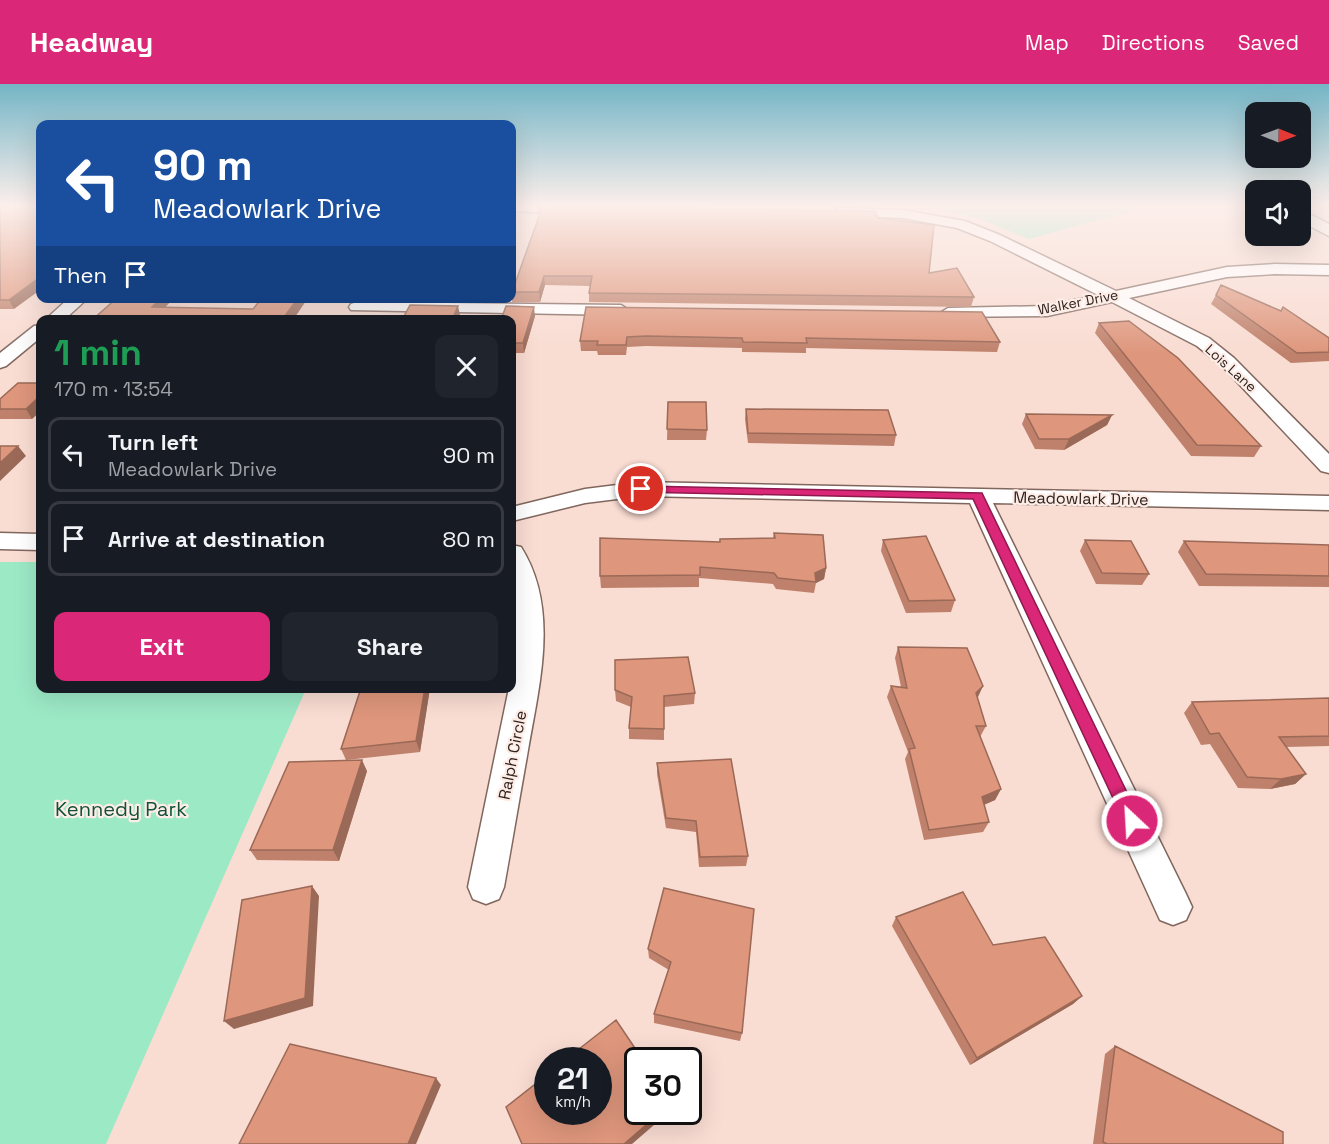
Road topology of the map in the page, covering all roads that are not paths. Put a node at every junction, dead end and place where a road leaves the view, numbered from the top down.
1 (1031, 255) edge
2 (1329, 270) edge
3 (1113, 296) junction
4 (74, 303) edge
5 (356, 308) edge
6 (637, 310) edge
7 (931, 313) edge
8 (59, 315) edge
9 (36, 333) edge
10 (0, 362) edge
11 (1329, 466) edge
12 (978, 495) junction
13 (1329, 503) edge
14 (516, 513) edge
15 (0, 541) edge
16 (36, 542) edge
17 (516, 563) edge
18 (486, 887) dead end
19 (1173, 907) dead end

1 - 3 street, Lois Lane
2 - 3 street, Walker Drive
3 - 7 street, Walker Drive
3 - 11 street, Lois Lane
4 - 8 street
5 - 6 street
9 - 10 street
12 - 13 street, Meadowlark Drive
12 - 14 street, Meadowlark Drive
12 - 19 street
15 - 16 street
17 - 18 street, Ralph Circle

